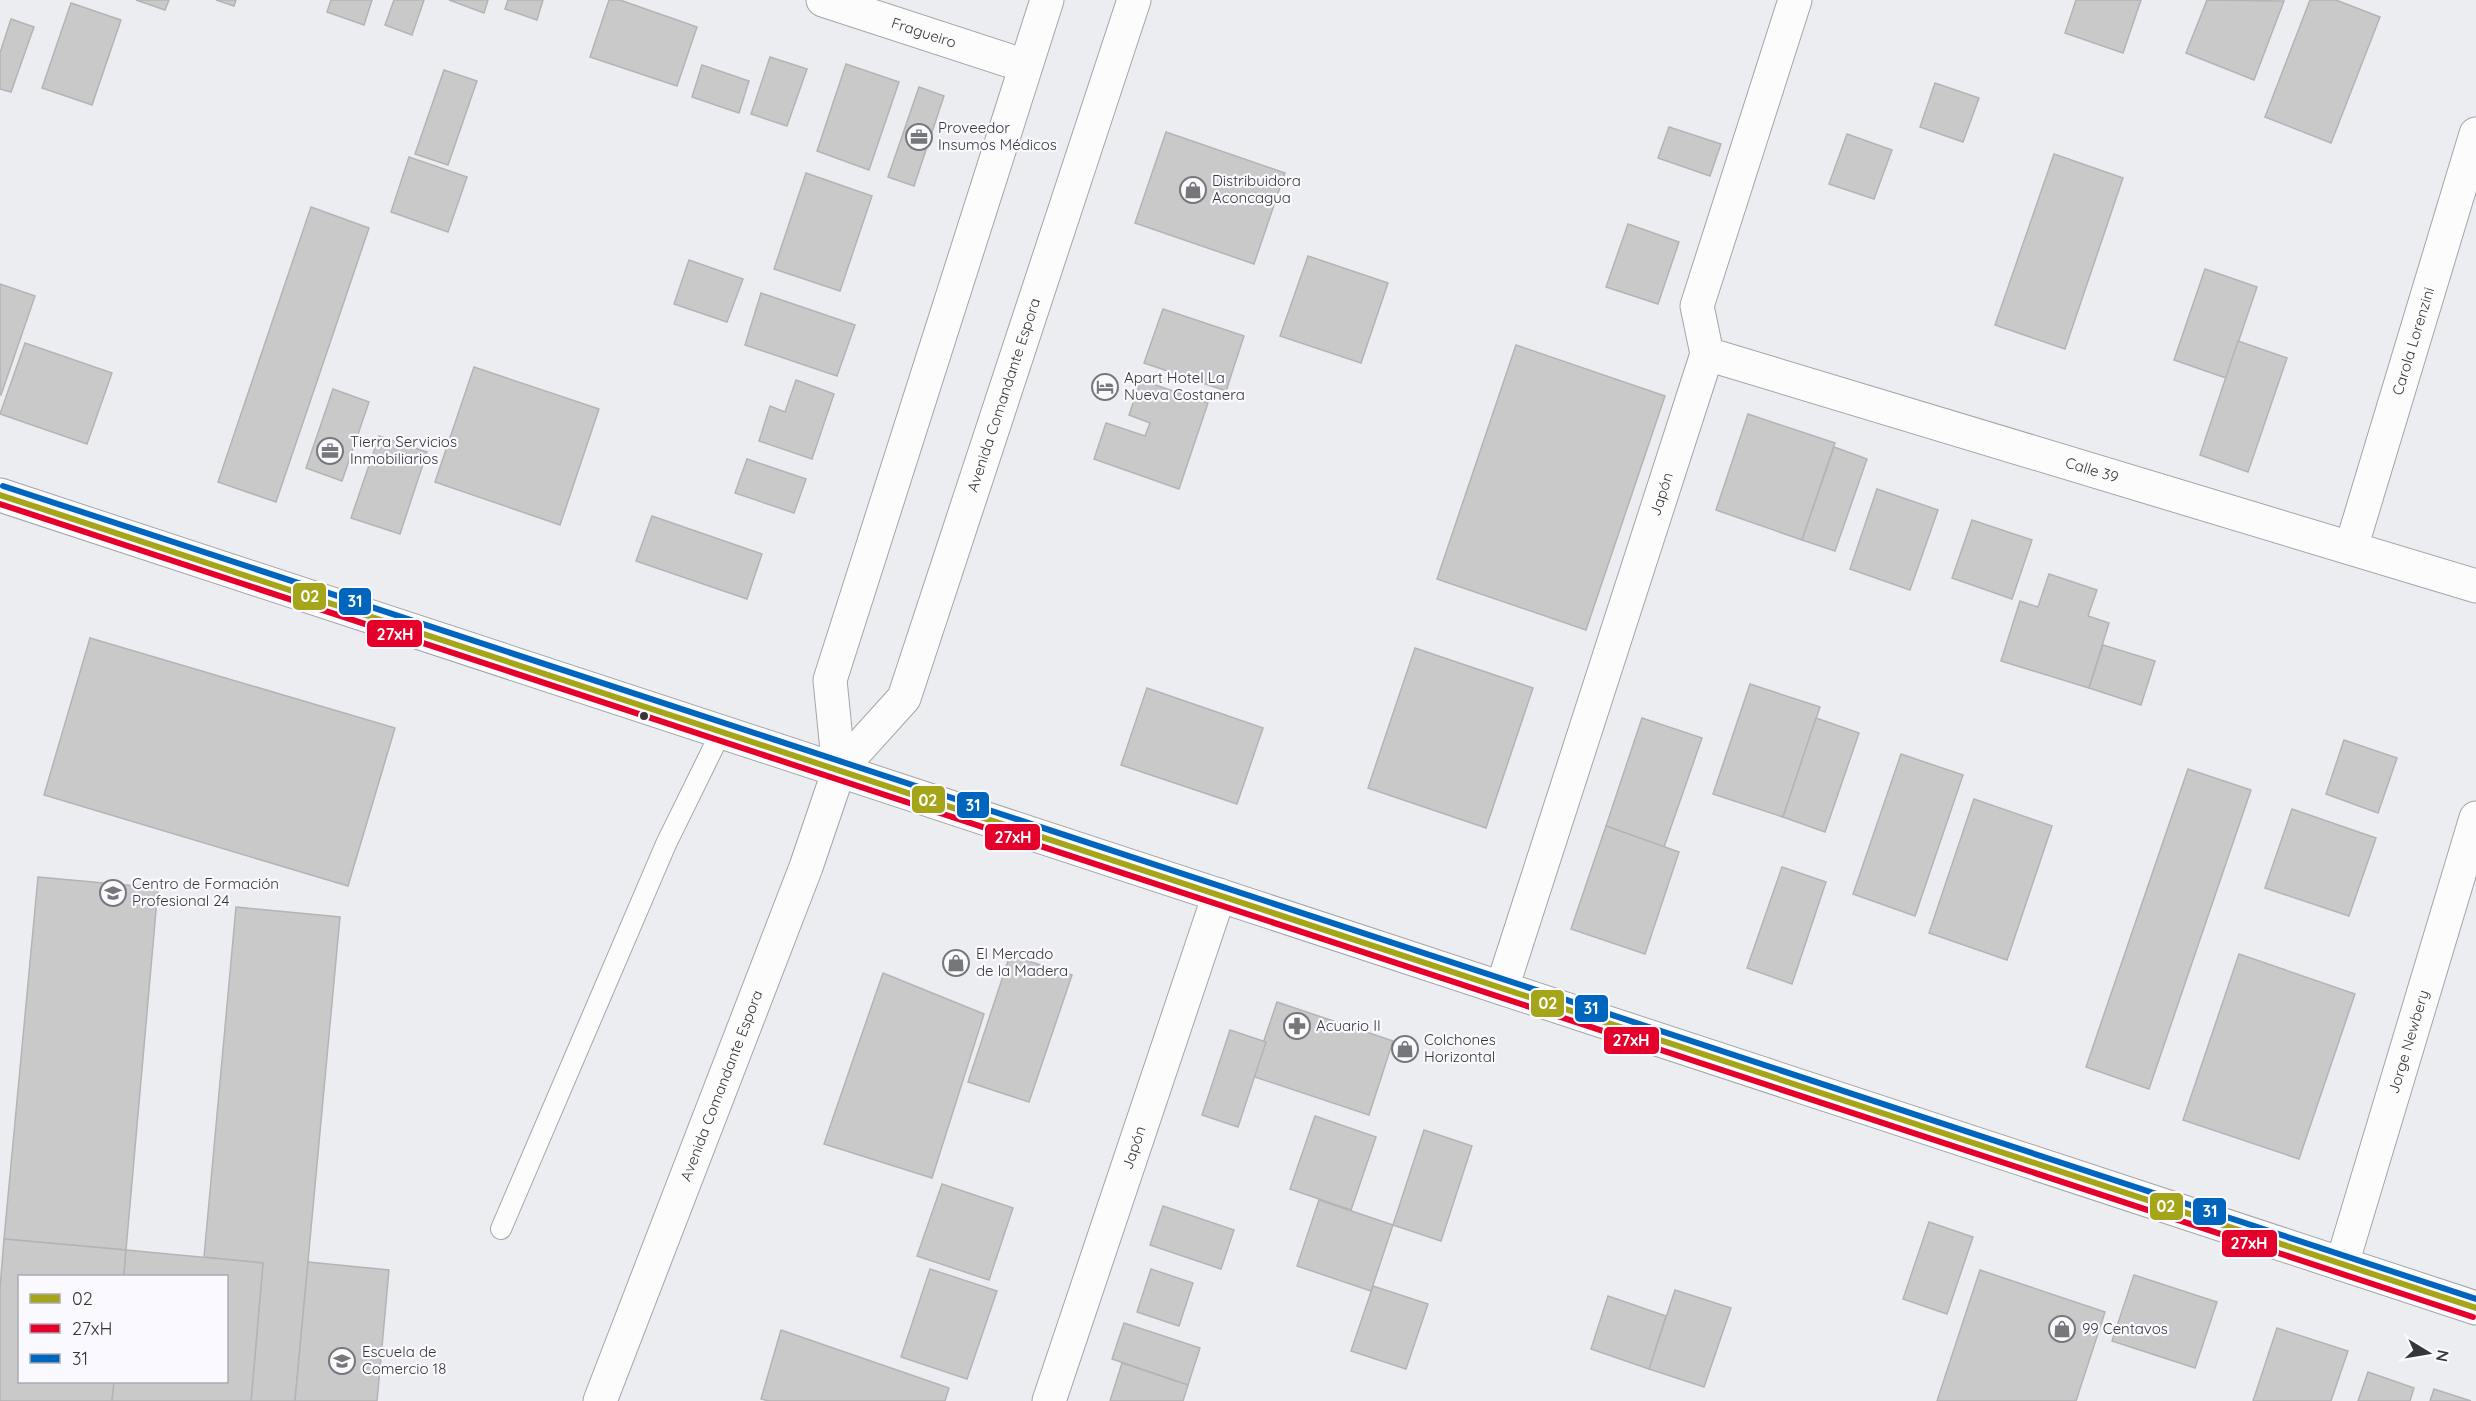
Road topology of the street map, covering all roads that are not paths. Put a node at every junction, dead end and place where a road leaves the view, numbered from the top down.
1 (822, 0) edge
2 (1047, 0) edge
3 (1134, 0) edge
4 (1795, 0) edge
5 (1025, 66) junction
6 (2476, 134) edge
7 (1707, 354) junction
8 (0, 495) edge
9 (2351, 548) junction
10 (2476, 586) edge
11 (721, 732) junction
12 (839, 770) junction
13 (2476, 818) edge
14 (1219, 895) junction
15 (1502, 988) junction
16 (501, 1229) dead end
17 (2342, 1264) junction
18 (2476, 1308) edge
19 (600, 1401) edge
20 (1049, 1401) edge

1 - 5 main road, Fragueiro
2 - 5 main road, Avenida Comandante Espora
3 - 12 main road, Avenida Comandante Espora
4 - 7 main road, Japón
5 - 12 main road, Avenida Comandante Espora
6 - 9 main road, Carola Lorenzini
7 - 9 main road, Calle 39
7 - 15 main road, Japón
8 - 11 main road
9 - 10 main road, Calle 39
11 - 12 main road
11 - 16 lane
12 - 14 main road
12 - 19 main road, Avenida Comandante Espora
13 - 17 main road, Jorge Newbery
14 - 15 main road
14 - 20 main road, Japón
15 - 17 main road
17 - 18 main road

